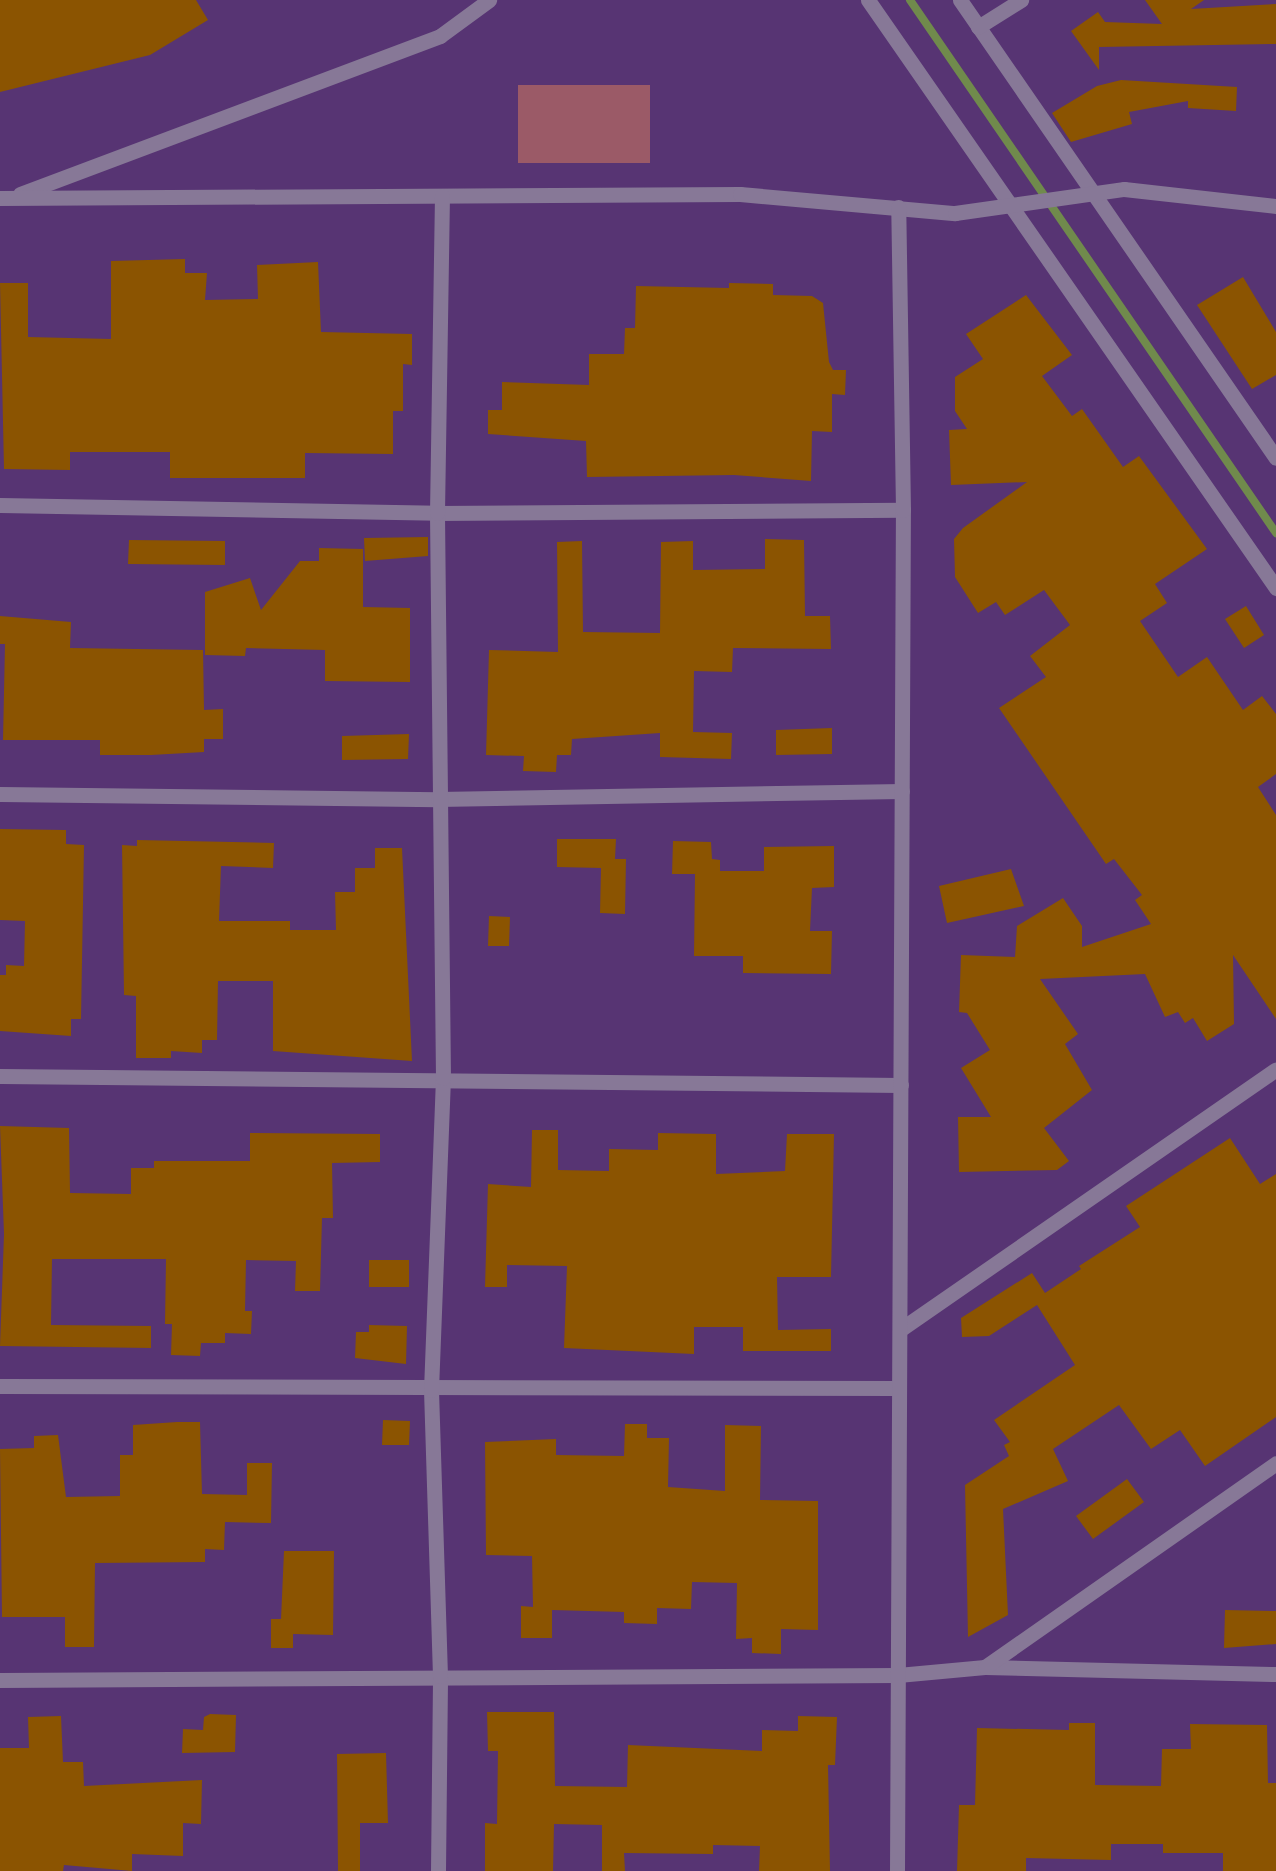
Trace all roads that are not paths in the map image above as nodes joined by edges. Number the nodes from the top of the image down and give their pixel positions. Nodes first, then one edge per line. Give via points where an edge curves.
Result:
1 (489, 0) edge
2 (868, 0) edge
3 (960, 0) edge
4 (1021, 0) edge
5 (978, 27) junction
6 (1093, 191) junction
7 (442, 196) junction
8 (5, 198) edge
9 (1276, 206) edge
10 (898, 207) junction
11 (1011, 208) junction
12 (1276, 458) edge
13 (0, 505) edge
14 (903, 510) junction
15 (437, 513) junction
16 (1276, 588) edge
17 (902, 791) junction
18 (0, 794) edge
19 (438, 799) junction
20 (1276, 1069) edge
21 (0, 1076) edge
22 (443, 1078) junction
23 (900, 1085) junction
24 (901, 1329) junction
25 (0, 1386) edge
26 (899, 1388) junction
27 (431, 1390) junction
28 (1276, 1463) edge
29 (985, 1667) junction
30 (1276, 1674) edge
31 (898, 1675) junction
32 (440, 1676) junction
33 (0, 1680) edge
34 (438, 1871) edge
35 (897, 1871) edge

1 - 8 street via 440,36
2 - 11 street
3 - 5 street
4 - 5 street
5 - 6 street
6 - 9 street
6 - 11 street
6 - 12 street
7 - 8 street
7 - 10 street via 782,195
7 - 15 street
10 - 11 street via 955,213
10 - 14 street
11 - 16 street
13 - 15 street
14 - 15 street
14 - 17 street
15 - 19 street
17 - 19 street
17 - 23 street
18 - 19 street
19 - 22 street
20 - 24 street
21 - 22 street
22 - 23 street
22 - 27 street
23 - 24 street
24 - 26 street
25 - 27 street
26 - 27 street
26 - 31 street
27 - 32 street
28 - 29 street
29 - 30 street
29 - 31 street
31 - 32 street
31 - 35 street
32 - 33 street
32 - 34 street

